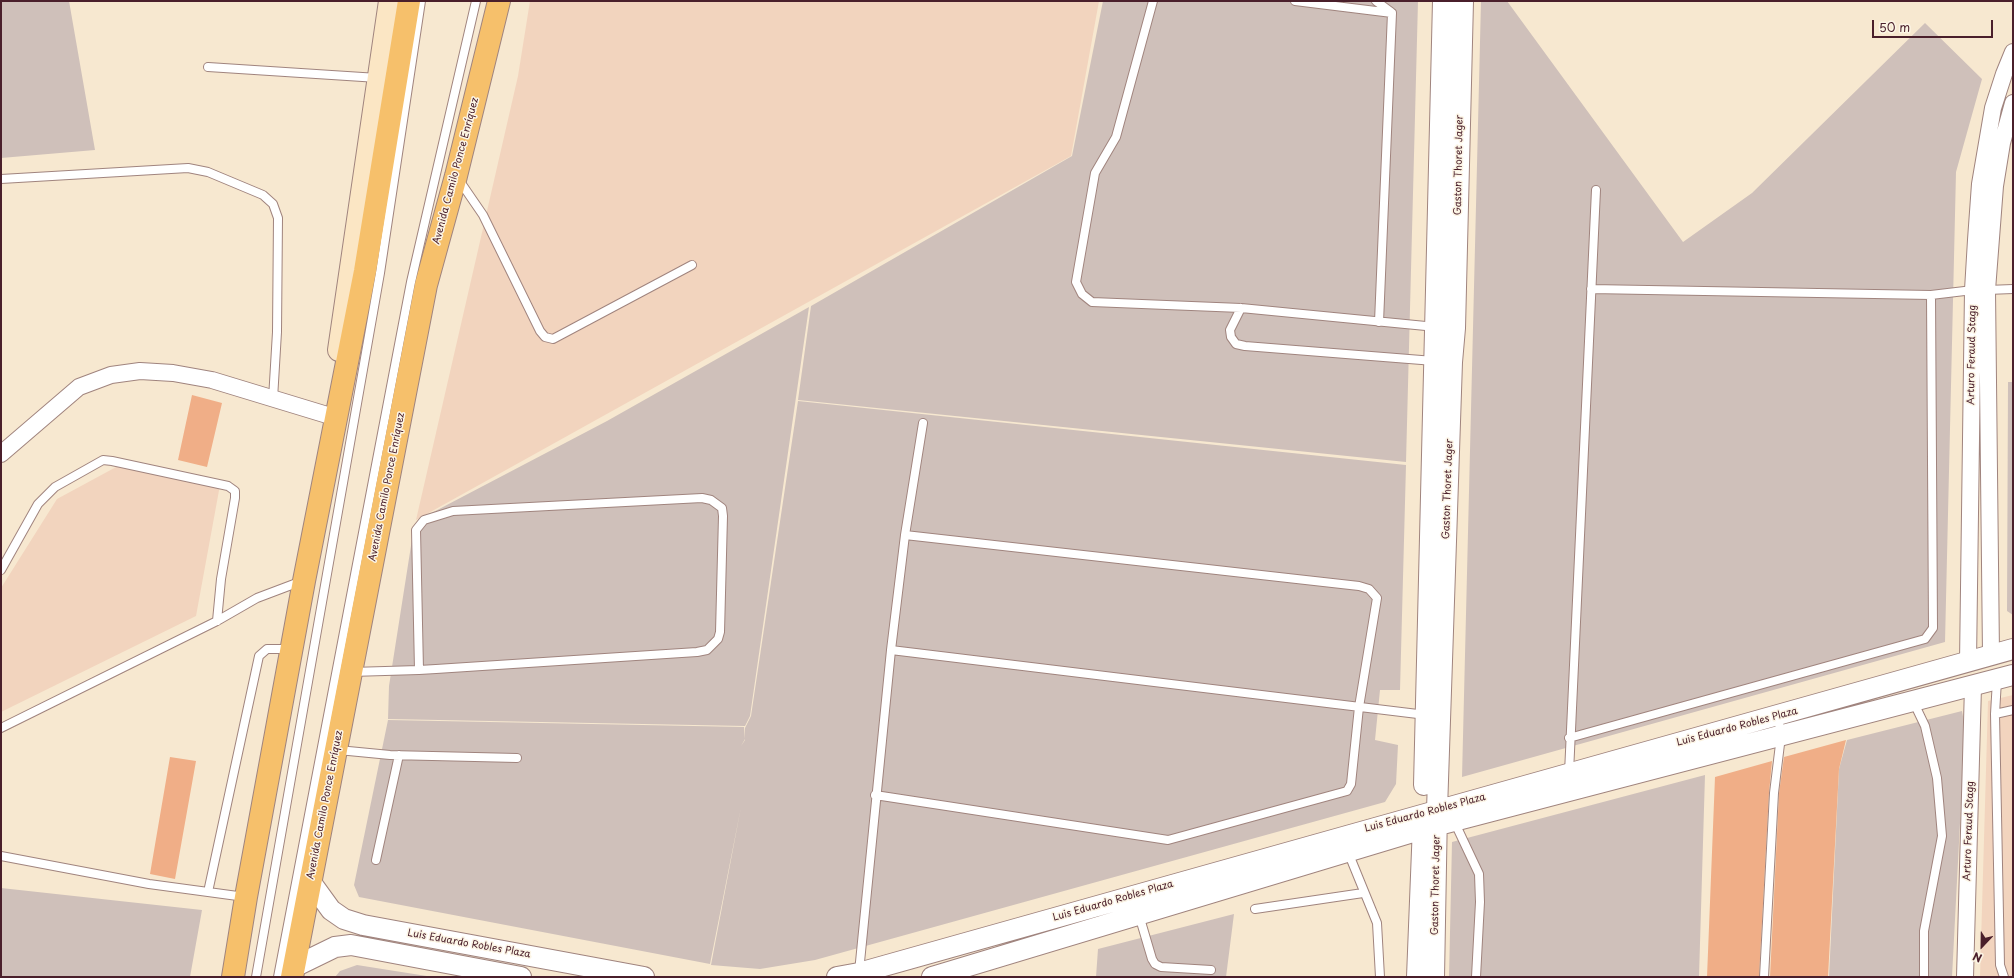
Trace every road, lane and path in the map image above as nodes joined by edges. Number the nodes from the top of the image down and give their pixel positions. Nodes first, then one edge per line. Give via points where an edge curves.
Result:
1 (390, 1) edge
2 (409, 1) edge
3 (421, 1) edge
4 (476, 1) edge
5 (499, 1) edge
6 (1153, 1) edge
7 (1295, 1) edge
8 (1376, 1) edge
9 (1443, 1) edge
10 (1463, 1) edge
11 (1392, 13) junction
12 (2013, 52) edge
13 (208, 67) dead end
14 (379, 78) junction
15 (2013, 103) edge
16 (456, 176) junction
17 (1, 179) edge
18 (1596, 190) dead end
19 (692, 265) dead end
20 (1591, 289) junction
21 (2013, 289) edge
22 (1980, 290) junction
23 (1931, 295) junction
24 (1241, 308) junction
25 (1379, 322) junction
26 (1445, 328) junction
27 (1443, 361) junction
28 (273, 399) junction
29 (336, 418) junction
30 (922, 423) dead end
31 (1, 454) edge
32 (905, 535) junction
33 (1, 570) edge
34 (304, 581) junction
35 (217, 621) junction
36 (292, 649) junction
37 (2013, 649) edge
38 (891, 650) junction
39 (1991, 656) junction
40 (1968, 662) junction
41 (419, 670) junction
42 (350, 672) junction
43 (2005, 677) edge
44 (1973, 686) junction
45 (1913, 701) junction
46 (1359, 707) junction
47 (2013, 710) edge
48 (1995, 714) junction
49 (1426, 715) junction
50 (1778, 716) junction
51 (1, 728) edge
52 (1781, 736) junction
53 (1569, 738) junction
54 (335, 750) junction
55 (399, 755) junction
56 (517, 758) dead end
57 (1568, 773) junction
58 (875, 795) junction
59 (1435, 820) junction
60 (1348, 852) junction
61 (1, 856) edge
62 (376, 860) dead end
63 (310, 881) junction
64 (208, 892) junction
65 (1363, 893) junction
66 (246, 897) junction
67 (1255, 909) dead end
68 (1139, 915) junction
69 (1210, 970) dead end
70 (859, 972) junction
71 (288, 974) edge
72 (233, 977) edge
73 (256, 977) edge
74 (521, 977) edge
75 (644, 977) edge
76 (837, 977) edge
77 (932, 977) edge
78 (1380, 977) edge
79 (1417, 977) edge
80 (1434, 977) edge
81 (1476, 977) edge
82 (1764, 977) edge
83 (1924, 977) edge
84 (1965, 977) edge
85 (2004, 977) edge

1 - 14 main road
2 - 29 main road via 365,271
3 - 73 lane via 380,273
4 - 71 lane, Avenida Camilo Ponce Enríquez via 411,282
5 - 16 main road, Avenida Camilo Ponce Enríquez
6 - 24 lane via 1116,137 1095,173 1076,282 1082,294 1092,302
7 - 11 lane
8 - 11 lane
9 - 26 street, Gaston Thoret Jager
10 - 26 street, Gaston Thoret Jager
11 - 25 lane
12 - 22 street, Arturo Feraud Stagg via 1993,108 1980,184
13 - 14 lane
14 - 29 main road via 333,390
15 - 22 street, Arturo Feraud Stagg via 2002,143
16 - 19 lane via 483,215 540,331 545,336 553,339
16 - 42 main road, Avenida Camilo Ponce Enríquez via 426,285
17 - 28 lane via 188,168 208,172 263,195 273,204 278,218 277,332
18 - 20 lane
20 - 23 lane
20 - 53 lane
21 - 22 lane
22 - 23 lane
22 - 39 street, Arturo Feraud Stagg
22 - 40 street, Arturo Feraud Stagg
23 - 53 lane via 1931,634 1925,639
24 - 25 lane
24 - 27 lane via 1230,330 1236,344
25 - 26 lane
26 - 27 street, Gaston Thoret Jager
27 - 49 street, Gaston Thoret Jager
27 - 59 street, Gaston Thoret Jager
28 - 29 street
28 - 31 street via 212,380 173,373 140,371 111,375 79,387
29 - 34 main road
30 - 32 lane
32 - 38 lane
32 - 46 lane via 1369,589 1377,598
33 - 35 lane via 38,504 55,486 103,460 228,486 235,491 235,498 221,578
34 - 35 lane via 257,598
34 - 36 main road
35 - 51 lane
36 - 64 lane via 267,649 259,656
36 - 66 main road
37 - 39 street, Luis Eduardo Robles Plaza
38 - 46 lane
38 - 58 lane
39 - 40 street, Luis Eduardo Robles Plaza
40 - 50 street, Luis Eduardo Robles Plaza
41 - 41 lane via 706,650 718,639 720,632 722,508 712,500 702,498 453,511 424,520 416,530
41 - 42 lane
42 - 54 main road, Avenida Camilo Ponce Enríquez
43 - 44 street, Luis Eduardo Robles Plaza
43 - 48 lane
44 - 45 street, Luis Eduardo Robles Plaza
44 - 84 street, Arturo Feraud Stagg
45 - 52 street, Luis Eduardo Robles Plaza
45 - 83 lane via 1925,726 1937,778 1942,836 1924,931
46 - 49 lane
46 - 58 lane via 1351,784 1347,791 1168,840
47 - 48 lane
48 - 85 lane via 2000,965
49 - 59 street, Gaston Thoret Jager
50 - 52 lane
50 - 57 street, Luis Eduardo Robles Plaza
52 - 59 street, Luis Eduardo Robles Plaza
52 - 82 lane via 1774,794
53 - 57 lane
54 - 55 lane
54 - 63 main road, Avenida Camilo Ponce Enríquez
55 - 56 lane
55 - 62 lane
57 - 59 street, Luis Eduardo Robles Plaza
58 - 70 lane
59 - 60 street, Luis Eduardo Robles Plaza
59 - 70 street, Luis Eduardo Robles Plaza
59 - 79 street, Gaston Thoret Jager
59 - 80 street, Gaston Thoret Jager
59 - 81 lane via 1479,874
60 - 65 lane
60 - 68 street, Luis Eduardo Robles Plaza
61 - 64 lane via 149,884
63 - 71 main road, Avenida Camilo Ponce Enríquez
63 - 75 street, Luis Eduardo Robles Plaza via 331,910 344,919 363,925
64 - 66 lane
65 - 67 lane
65 - 78 lane via 1377,923
66 - 72 main road
68 - 69 lane via 1155,964 1161,967
68 - 77 street, Luis Eduardo Robles Plaza
70 - 76 street, Luis Eduardo Robles Plaza
71 - 74 street via 335,947 351,945

